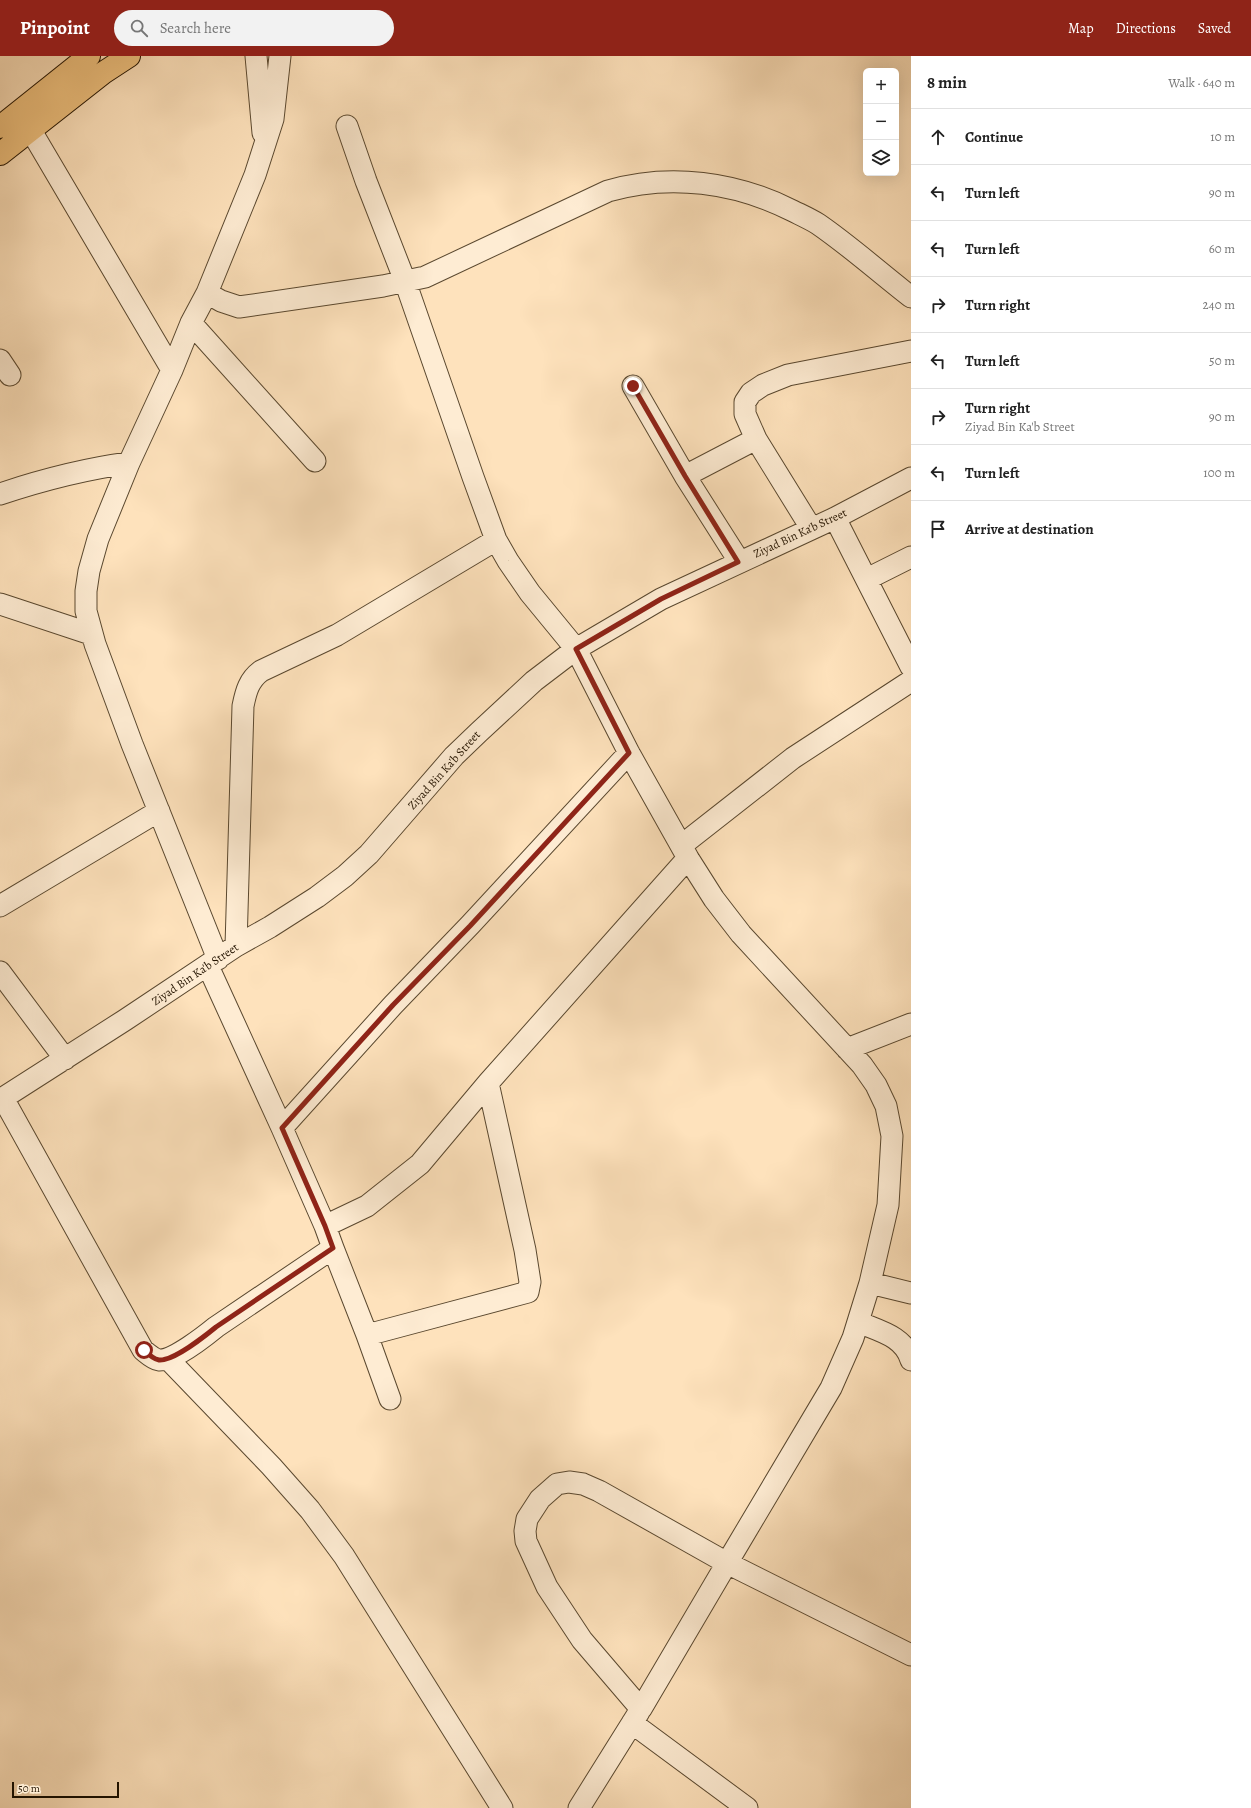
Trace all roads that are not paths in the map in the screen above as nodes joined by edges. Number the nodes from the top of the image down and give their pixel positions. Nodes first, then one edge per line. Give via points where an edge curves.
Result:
1 (89, 56) edge
2 (129, 56) edge
3 (256, 56) edge
4 (280, 56) edge
5 (347, 126) dead end
6 (0, 127) edge
7 (30, 129) junction
8 (265, 143) junction
9 (0, 154) edge
10 (406, 281) junction
11 (207, 293) junction
12 (911, 297) edge
13 (191, 324) junction
14 (911, 351) edge
15 (172, 370) junction
16 (633, 386) dead end
17 (756, 439) junction
18 (315, 461) dead end
19 (129, 463) junction
20 (685, 476) junction
21 (911, 478) edge
22 (0, 494) edge
23 (835, 518) junction
24 (811, 528) junction
25 (496, 540) junction
26 (911, 557) edge
27 (738, 562) junction
28 (867, 579) junction
29 (0, 604) edge
30 (91, 634) junction
31 (576, 649) junction
32 (911, 667) edge
33 (911, 681) edge
34 (629, 753) junction
35 (159, 811) junction
36 (685, 852) junction
37 (0, 906) edge
38 (236, 946) junction
39 (213, 962) junction
40 (0, 972) edge
41 (911, 1024) edge
42 (847, 1049) junction
43 (65, 1059) junction
44 (488, 1083) junction
45 (2, 1099) edge
46 (282, 1128) junction
47 (325, 1226) junction
48 (333, 1248) junction
49 (870, 1283) junction
50 (911, 1292) edge
51 (858, 1322) junction
52 (367, 1335) junction
53 (168, 1359) junction
54 (911, 1360) edge
55 (390, 1399) dead end
56 (727, 1563) junction
57 (911, 1655) edge
58 (637, 1716) junction
59 (502, 1808) edge
60 (579, 1808) edge
61 (747, 1808) edge

1 - 6 main road
2 - 7 main road
3 - 8 street
4 - 8 street via 273,120
5 - 10 street
7 - 9 main road
7 - 15 street
8 - 11 street via 255,175
10 - 11 street via 239,307 221,302
10 - 12 street via 425,277 445,268 608,190 653,181 702,182 777,203 817,223
10 - 25 street
11 - 13 street
13 - 15 street
13 - 18 street
14 - 17 street via 804,370 773,379 751,393 745,402 745,414
15 - 19 street
16 - 20 street
17 - 20 street
17 - 24 street
19 - 22 street via 98,467
19 - 30 street via 98,539 89,571 86,611
20 - 27 street
21 - 23 street, Ziyad Bin Ka'b Street
23 - 24 street, Ziyad Bin Ka'b Street
23 - 28 street
24 - 27 street, Ziyad Bin Ka'b Street
25 - 31 street via 530,593
25 - 38 street via 337,635 268,668 254,677 248,686 243,706
26 - 28 street
27 - 31 street, Ziyad Bin Ka'b Street via 661,599
28 - 32 street
29 - 30 street
30 - 35 street
31 - 34 street
31 - 38 street, Ziyad Bin Ka'b Street via 534,681 454,756 369,854 345,876 317,897
33 - 36 street via 793,758
34 - 36 street
34 - 46 street via 470,926 393,1005
35 - 37 street
35 - 39 street
36 - 42 street via 714,899 741,934
36 - 44 street
38 - 39 street, Ziyad Bin Ka'b Street
39 - 43 street, Ziyad Bin Ka'b Street
39 - 46 street
40 - 43 street
41 - 42 street
42 - 49 street via 876,1085 886,1106 892,1136 888,1205
43 - 45 street, Ziyad Bin Ka'b Street
44 - 47 street via 420,1164 367,1206
44 - 52 street via 525,1250 529,1290 525,1294
45 - 53 street via 138,1342 153,1358
46 - 47 street
47 - 48 street
48 - 52 street
48 - 53 street via 206,1336
49 - 50 street
49 - 51 street
51 - 54 street via 897,1338
51 - 56 street via 831,1388
52 - 55 street
53 - 59 street via 271,1466 310,1510 340,1550
56 - 57 street
56 - 58 street
56 - 58 street via 583,1484 557,1484 540,1499 527,1519 526,1541 547,1587
58 - 60 street
58 - 61 street

